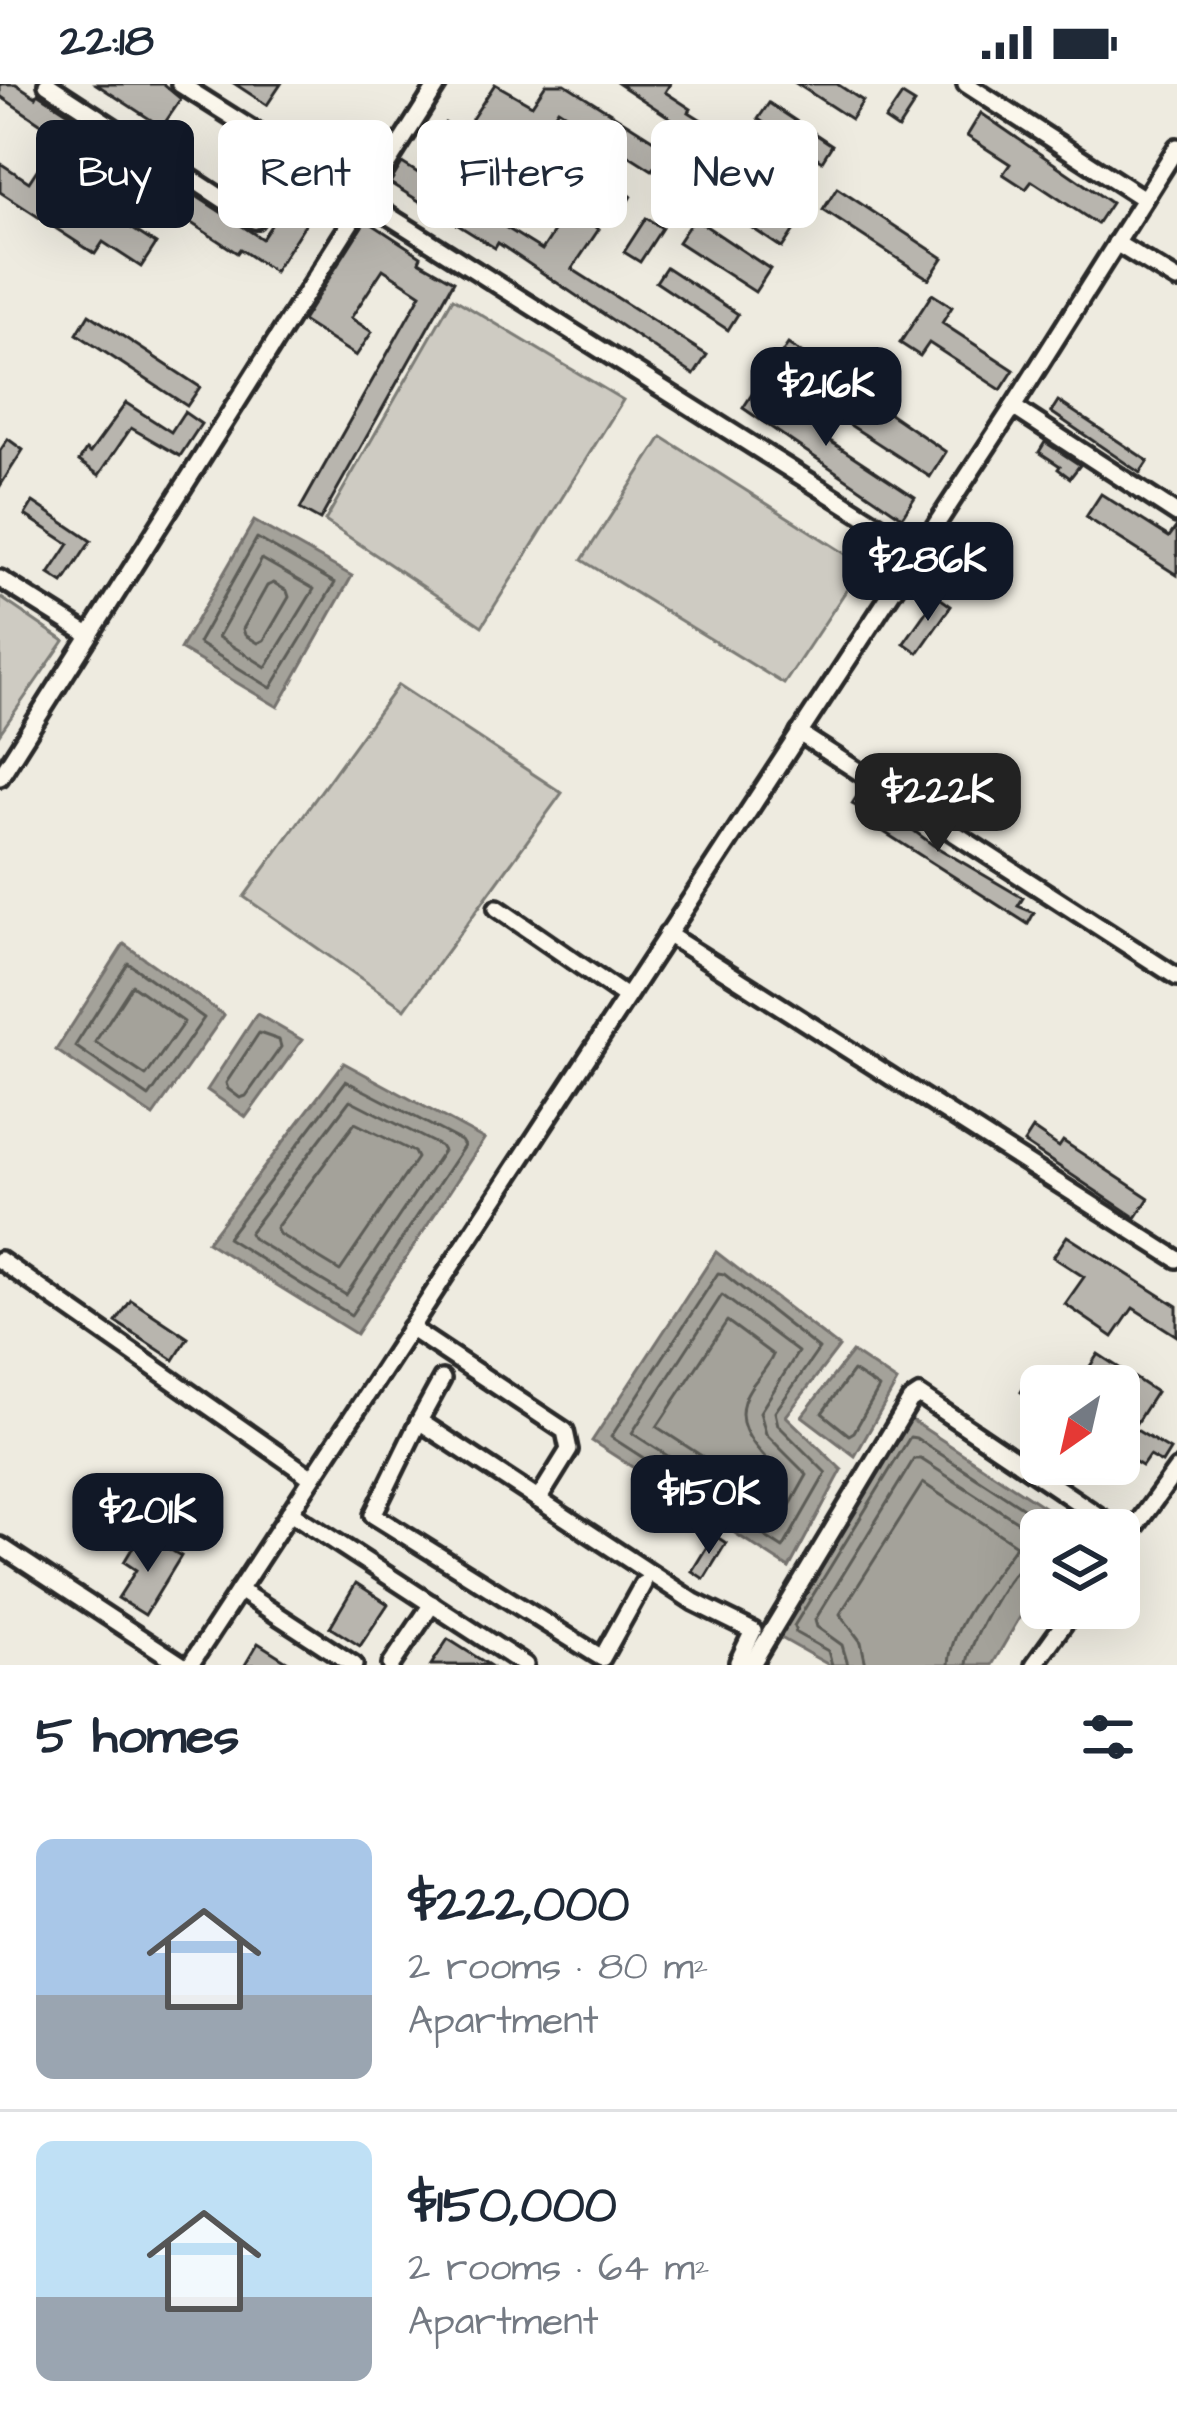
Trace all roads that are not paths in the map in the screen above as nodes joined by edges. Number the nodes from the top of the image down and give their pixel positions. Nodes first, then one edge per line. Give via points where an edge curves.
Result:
1 (47, 84) edge
2 (438, 84) edge
3 (966, 84) edge
4 (192, 87) edge
5 (239, 120) edge
6 (1177, 147) edge
7 (393, 154) edge
8 (218, 196) edge
9 (1144, 199) junction
10 (393, 221) edge
11 (346, 228) edge
12 (1116, 242) junction
13 (1177, 280) edge
14 (1013, 407) junction
15 (1177, 514) edge
16 (918, 550) junction
17 (0, 579) edge
18 (89, 635) junction
19 (799, 733) junction
20 (0, 777) edge
21 (496, 908) dead end
22 (667, 934) junction
23 (1177, 976) edge
24 (626, 997) junction
25 (1177, 1259) edge
26 (0, 1260) edge
27 (410, 1328) junction
28 (442, 1379) dead end
29 (418, 1421) junction
30 (1177, 1469) edge
31 (312, 1478) junction
32 (538, 1500) junction
33 (1078, 1509) edge
34 (290, 1512) junction
35 (1140, 1520) edge
36 (0, 1546) edge
37 (643, 1584) dead end
38 (239, 1590) junction
39 (432, 1604) junction
40 (1061, 1629) edge
41 (744, 1664) edge
42 (186, 1665) edge
43 (354, 1665) edge
44 (391, 1665) edge
45 (525, 1665) edge
46 (1034, 1665) edge

1 - 8 street
2 - 7 street
3 - 9 street
4 - 5 street
6 - 9 street
9 - 12 street
10 - 16 street
11 - 18 street
12 - 13 street
12 - 14 street
14 - 15 street
14 - 16 street
16 - 19 street
17 - 18 street
18 - 20 street
19 - 22 street
19 - 23 street
21 - 24 street
22 - 24 street
22 - 25 street
24 - 27 street
26 - 31 street
27 - 31 street
27 - 32 street via 565,1431 569,1450
28 - 29 street
29 - 32 street
29 - 37 street via 373,1515 602,1658
30 - 35 street
31 - 34 street
32 - 41 street via 753,1631
33 - 41 street via 919,1395
34 - 38 street
34 - 39 street
36 - 42 street
38 - 42 street
38 - 43 street
39 - 44 street
39 - 45 street
40 - 46 street

